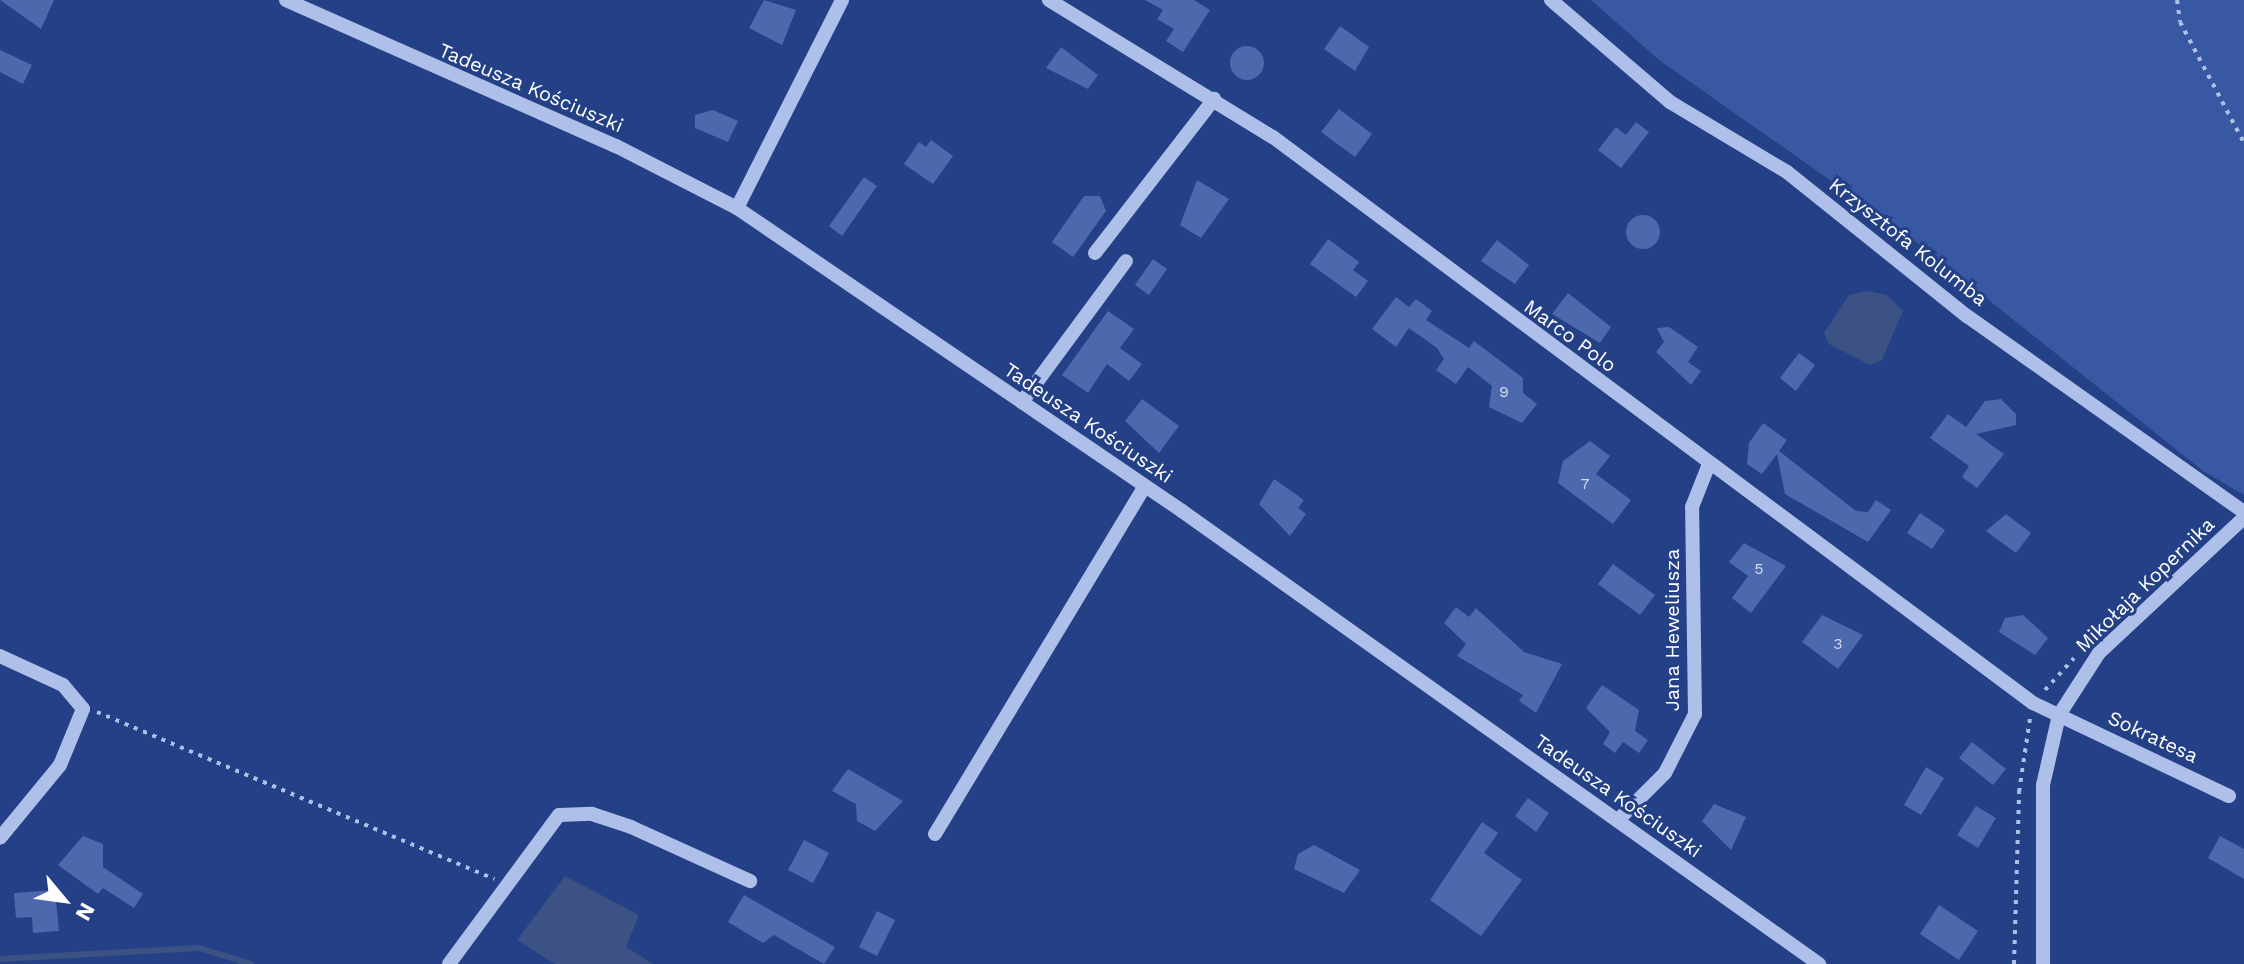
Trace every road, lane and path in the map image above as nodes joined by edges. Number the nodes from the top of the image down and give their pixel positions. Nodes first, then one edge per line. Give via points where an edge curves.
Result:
1 (286, 0) edge
2 (842, 0) edge
3 (1049, 0) edge
4 (1551, 0) edge
5 (2177, 0) edge
6 (1214, 99) junction
7 (2244, 143) edge
8 (737, 208) junction
9 (1095, 253) dead end
10 (1126, 261) dead end
11 (1022, 402) junction
12 (1709, 464) junction
13 (1145, 486) junction
14 (2244, 512) edge
15 (2244, 518) edge
16 (0, 656) edge
17 (83, 709) junction
18 (2059, 715) junction
19 (2229, 796) dead end
20 (1618, 820) junction
21 (935, 834) dead end
22 (0, 838) edge
23 (750, 881) dead end
24 (506, 885) junction
25 (449, 964) edge
26 (1819, 964) edge
27 (2043, 964) edge

1 - 8 street, Tadeusza Kościuszki via 616,146
2 - 8 street
3 - 6 street, Marco Polo
4 - 14 street, Krzysztofa Kolumba via 1670,102 1787,172 1967,316
5 - 7 path via 2180,22
6 - 9 street
6 - 12 street, Marco Polo
8 - 11 street, Tadeusza Kościuszki
10 - 11 street
11 - 13 street, Tadeusza Kościuszki
12 - 18 street, Marco Polo via 2033,703
12 - 20 street, Jana Heweliusza via 1692,507 1695,714 1665,773
13 - 20 street, Tadeusza Kościuszki
13 - 21 street
15 - 18 street, Mikołaja Kopernika via 2099,653
16 - 17 street via 63,685
17 - 22 street via 60,765
17 - 24 path via 121,716
18 - 19 street, Sokratesa
18 - 27 street, Mikołaja Kopernika via 2043,785
20 - 26 street, Tadeusza Kościuszki
23 - 24 street via 592,814 559,815
24 - 25 street

